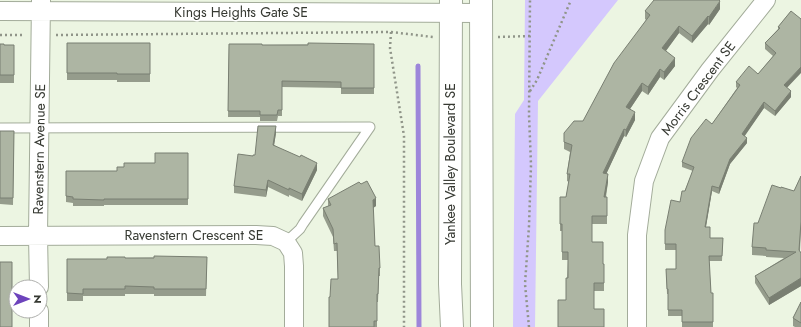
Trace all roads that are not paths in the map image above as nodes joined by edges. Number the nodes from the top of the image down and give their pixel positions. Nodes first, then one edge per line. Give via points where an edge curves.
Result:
1 (766, 0) edge
2 (41, 6) edge
3 (451, 6) edge
4 (481, 6) edge
5 (0, 11) edge
6 (40, 127) junction
7 (0, 128) edge
8 (38, 235) junction
9 (0, 236) edge
10 (286, 242) junction
11 (39, 279) edge
12 (294, 327) edge
13 (452, 327) edge
14 (482, 327) edge
15 (637, 327) edge

1 - 15 street, Morris Crescent SE via 660,138 644,181 637,235
2 - 3 street, Kings Heights Gate SE
2 - 5 street, Kings Heights Gate SE
2 - 6 street, Ravenstern Avenue SE
3 - 4 street, Kings Heights Gate SE
3 - 13 street, Yankee Valley Boulevard SE
4 - 14 street
6 - 7 lane
6 - 8 street, Ravenstern Avenue SE
6 - 10 lane via 370,127 300,229
8 - 9 street, Ravenstern Crescent SE
8 - 10 street, Ravenstern Crescent SE via 256,235 273,236
8 - 11 street, Ravenstern Avenue SE
10 - 12 street via 292,253 294,266

